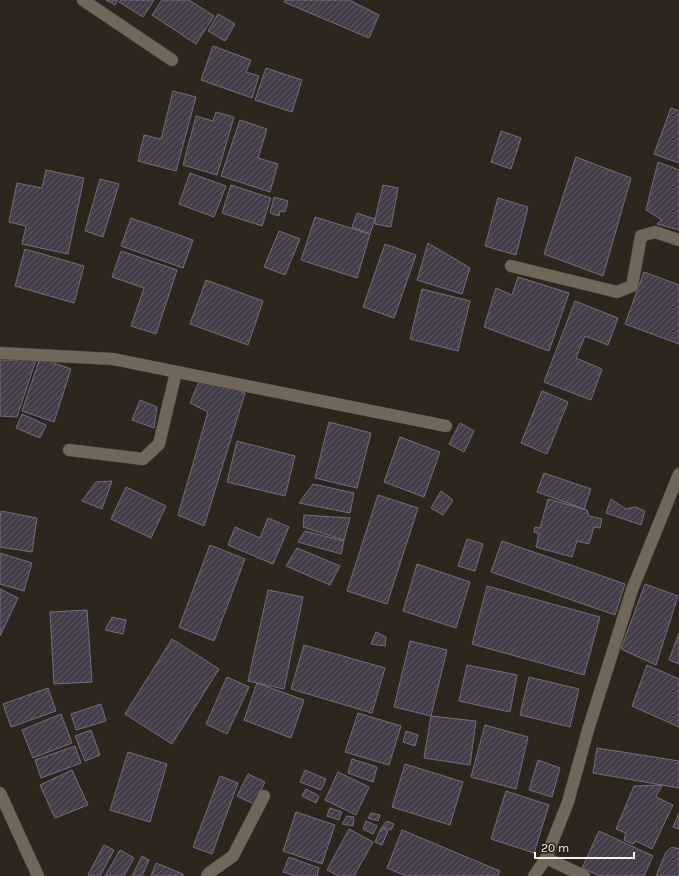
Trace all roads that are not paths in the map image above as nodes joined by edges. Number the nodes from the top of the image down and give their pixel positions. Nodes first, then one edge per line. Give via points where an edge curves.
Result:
1 (83, 0) edge
2 (172, 60) dead end
3 (679, 240) edge
4 (511, 266) dead end
5 (0, 352) edge
6 (176, 372) junction
7 (446, 426) dead end
8 (69, 450) dead end
9 (679, 474) edge
10 (0, 793) edge
11 (264, 796) dead end
12 (546, 858) junction
13 (38, 876) edge
14 (207, 876) edge
15 (534, 876) edge
16 (584, 876) edge

1 - 2 street
3 - 4 street via 655,232 641,236 632,286 617,292
5 - 6 street via 113,359
6 - 7 street
6 - 8 street via 159,444 143,459
9 - 12 street via 632,590 568,802
10 - 13 street
11 - 14 street via 233,856
12 - 15 street
12 - 16 street

